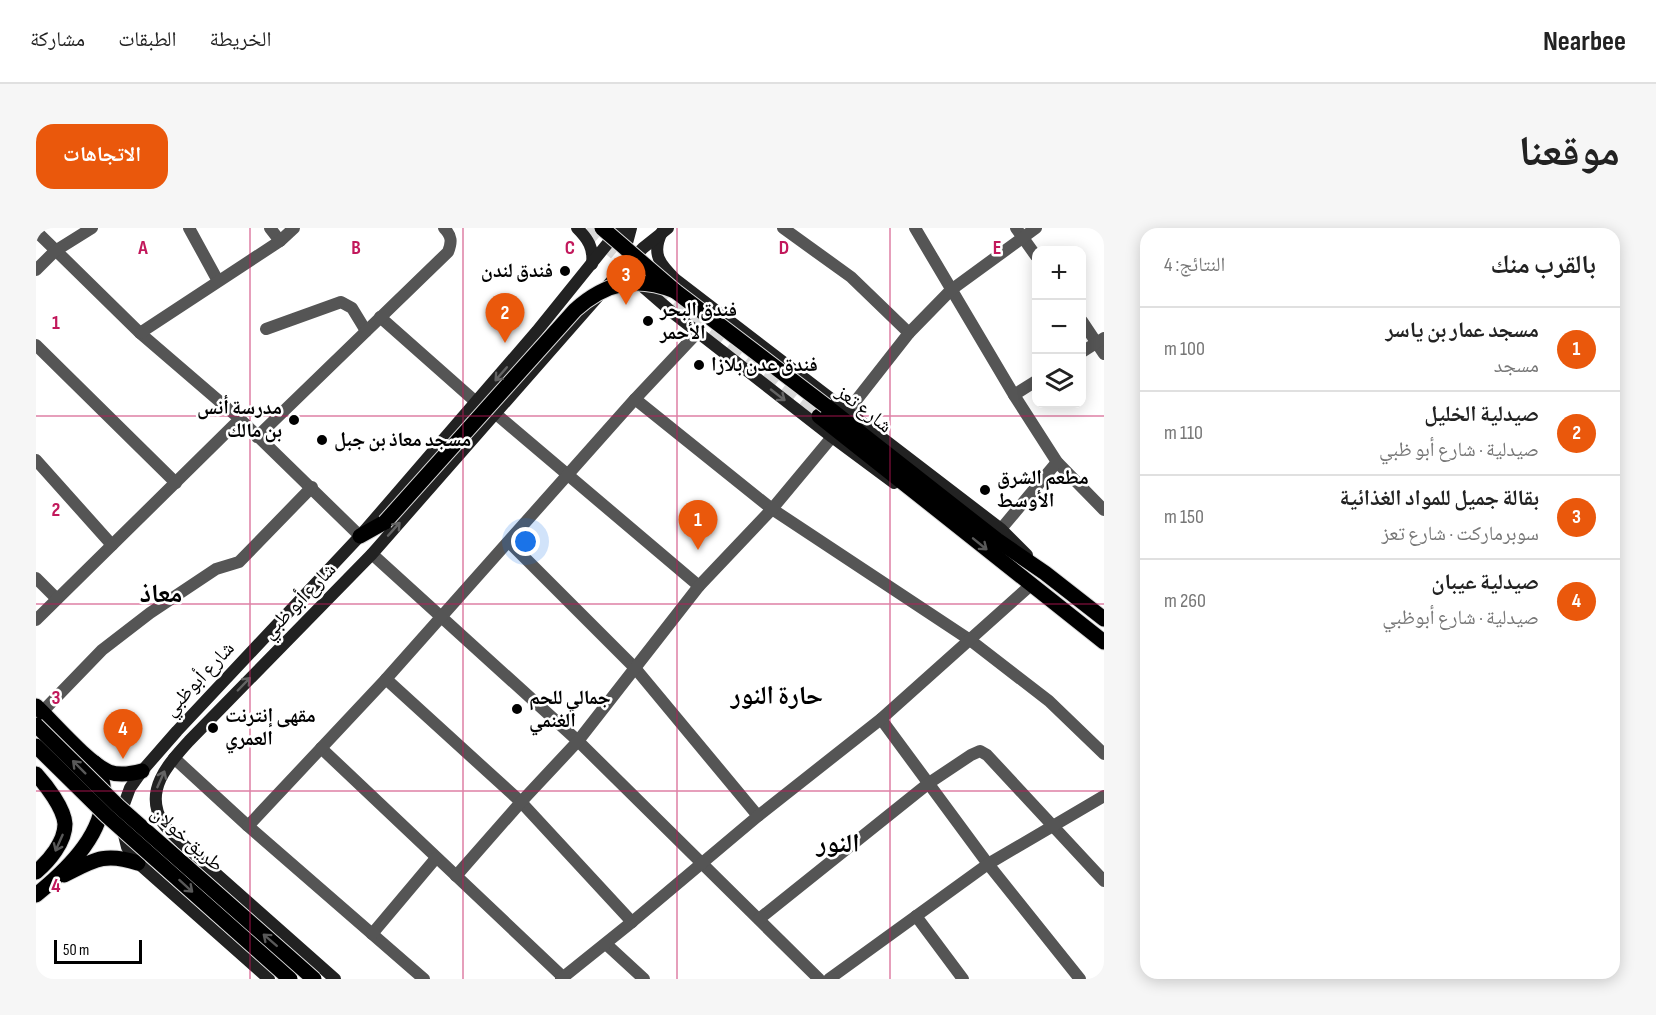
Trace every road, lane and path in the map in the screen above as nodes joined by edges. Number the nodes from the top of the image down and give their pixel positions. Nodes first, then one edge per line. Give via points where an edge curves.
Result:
1 (92, 228) edge
2 (189, 228) edge
3 (270, 228) edge
4 (294, 228) edge
5 (444, 228) edge
6 (577, 228) edge
7 (631, 228) edge
8 (783, 228) edge
9 (915, 228) edge
10 (1036, 228) edge
11 (614, 229) edge
12 (665, 230) edge
13 (36, 231) edge
14 (1020, 233) edge
15 (280, 241) junction
16 (1032, 250) edge
17 (55, 251) junction
18 (592, 264) junction
19 (628, 264) junction
20 (36, 270) edge
21 (616, 276) junction
22 (218, 281) junction
23 (951, 290) junction
24 (683, 292) junction
25 (650, 293) junction
26 (597, 299) junction
27 (673, 313) junction
28 (380, 317) junction
29 (1086, 325) edge
30 (266, 329) dead end
31 (366, 331) junction
32 (537, 331) junction
33 (698, 332) junction
34 (140, 333) junction
35 (909, 333) junction
36 (1100, 340) edge
37 (36, 345) edge
38 (556, 345) junction
39 (1086, 349) edge
40 (1104, 354) edge
41 (1032, 384) edge
42 (1014, 395) junction
43 (635, 399) junction
44 (476, 402) junction
45 (823, 411) junction
46 (847, 412) junction
47 (496, 414) junction
48 (240, 419) junction
49 (257, 437) junction
50 (832, 437) junction
51 (36, 460) edge
52 (1056, 462) junction
53 (568, 476) junction
54 (176, 483) junction
55 (312, 488) junction
56 (772, 509) junction
57 (1104, 509) edge
58 (948, 518) junction
59 (1001, 529) junction
60 (360, 536) junction
61 (509, 542) junction
62 (112, 545) junction
63 (372, 554) junction
64 (1045, 573) junction
65 (36, 578) edge
66 (1032, 585) junction
67 (699, 586) junction
68 (57, 600) junction
69 (441, 618) junction
70 (36, 620) edge
71 (1104, 620) edge
72 (970, 640) junction
73 (1104, 642) edge
74 (635, 668) junction
75 (386, 680) junction
76 (38, 714) edge
77 (881, 720) junction
78 (61, 730) junction
79 (177, 731) junction
80 (189, 741) junction
81 (578, 741) junction
82 (36, 746) edge
83 (321, 748) junction
84 (1104, 754) edge
85 (36, 756) edge
86 (174, 758) junction
87 (95, 763) junction
88 (142, 771) junction
89 (39, 776) edge
90 (929, 783) junction
91 (1104, 796) edge
92 (521, 802) junction
93 (758, 816) junction
94 (164, 824) joint
95 (1052, 825) junction
96 (248, 826) junction
97 (186, 847) junction
98 (436, 858) junction
99 (138, 863) junction
100 (703, 863) junction
101 (988, 864) junction
102 (39, 870) edge
103 (456, 876) junction
104 (56, 879) junction
105 (155, 879) junction
106 (1104, 881) edge
107 (36, 895) edge
108 (916, 916) junction
109 (759, 919) junction
110 (632, 922) junction
111 (372, 934) junction
112 (606, 944) junction
113 (562, 978) edge
114 (269, 979) edge
115 (290, 979) edge
116 (314, 979) edge
117 (335, 979) edge
118 (424, 979) edge
119 (644, 979) edge
120 (819, 979) edge
121 (829, 979) edge
122 (963, 979) edge
123 (1080, 979) edge

1 - 17 street
2 - 22 street
3 - 15 street
4 - 15 street
5 - 28 street via 452,243 448,252
6 - 18 main road via 589,241
7 - 19 main road
8 - 35 street via 851,277
9 - 23 street
10 - 14 street
11 - 18 main road, شارع أبوظبي
11 - 21 main road via 621,254
11 - 24 main road, شارع تعز, bridge
12 - 19 main road, شارع أبو ظبي
12 - 24 main road via 656,249 659,260
13 - 17 street
14 - 16 street
14 - 23 street
15 - 22 street
17 - 20 street
17 - 34 street
18 - 32 main road, شارع أبوظبي
19 - 21 main road, شارع أبو ظبي
19 - 25 main road
21 - 26 main road, شارع أبو ظبي
22 - 34 street
23 - 35 street
23 - 42 street
24 - 27 main road via 687,290 678,289 671,295
24 - 45 main road, شارع تعز, bridge
24 - 46 main road
24 - 60 main road, bridge via 630,282 599,291 586,300 384,522
25 - 26 main road via 624,289
25 - 27 main road
26 - 38 main road, شارع أبو ظبي
27 - 33 main road
28 - 31 street
28 - 44 street
29 - 36 street
30 - 31 street via 341,302 352,308
31 - 49 street
32 - 38 main road via 548,327 555,330
32 -> 44 main road, شارع أبوظبي
33 - 43 street
33 -> 50 main road
34 - 48 street
35 - 46 street
36 - 39 street
36 - 40 street
37 - 54 street
38 - 47 main road, شارع أبو ظبي
41 - 42 street
42 - 52 street
43 - 53 street
43 - 56 street
44 - 60 main road, شارع أبوظبي
45 - 58 main road, شارع تعز
45 - 64 main road, شارع تعز
46 - 59 main road
47 - 53 street
63 -> 47 main road, شارع أبو ظبي
48 - 49 street
48 - 54 street
49 - 55 street
50 - 56 street
50 - 58 main road
51 - 62 street
52 - 57 street
52 - 59 street
53 - 61 street
53 - 67 street
54 - 62 street
55 - 60 street
55 - 76 street via 240,562 216,569 150,613 102,650
56 - 67 street
56 - 72 street
58 -> 66 main road, شارع تعز
59 - 64 main road
60 - 79 main road, شارع أبوظبي
61 - 69 street
61 - 74 street
62 - 68 street
63 - 69 street
80 -> 63 main road, شارع أبو ظبي
64 - 71 main road, شارع تعز
65 - 68 street
66 - 72 street
66 - 73 main road, شارع تعز
67 - 74 street
68 - 70 street
69 - 75 street
69 - 81 street
72 - 77 street
72 - 84 street via 1048,700
74 - 81 street
74 - 93 street
75 - 83 street
75 - 92 street
76 - 78 main road
116 -> 76 main road, طريق خولان, bridge via 118,806
77 - 90 street
77 - 93 street
78 - 85 main road
78 - 87 main road
79 - 80 main road via 184,742
79 - 88 main road, شارع أبوظبي
80 - 86 main road, شارع أبو ظبي
81 - 92 street
81 - 100 street
82 -> 115 main road, طريق خولان, bridge via 107,816
83 - 96 street
83 - 98 street
94 -> 86 main road, شارع أبو ظبي via 157,808 156,790 162,773
86 - 96 street
87 - 88 main road via 111,773 127,775
87 - 104 main road via 103,783 103,807 81,852
88 - 99 main road, شارع أبوظبي via 123,807 122,827 127,847
89 -> 102 main road via 65,823 54,853
90 - 95 street via 980,751
90 - 101 street
90 - 109 street
91 - 95 street
92 - 103 street
92 - 110 street
93 - 100 street
94 - 97 main road, طريق خولان
95 - 101 street
95 - 106 street
96 - 111 street
97 - 105 main road
97 - 117 main road, طريق خولان
98 - 103 street
98 - 111 street
99 - 104 main road via 108,857
99 - 105 main road
100 - 109 street
100 - 110 street
101 - 108 street
101 - 123 street
103 - 113 street
104 - 107 main road
105 - 114 main road
108 - 121 street
108 - 122 street
109 - 120 street
110 - 112 street
111 - 118 street
112 - 113 street
112 - 119 street

